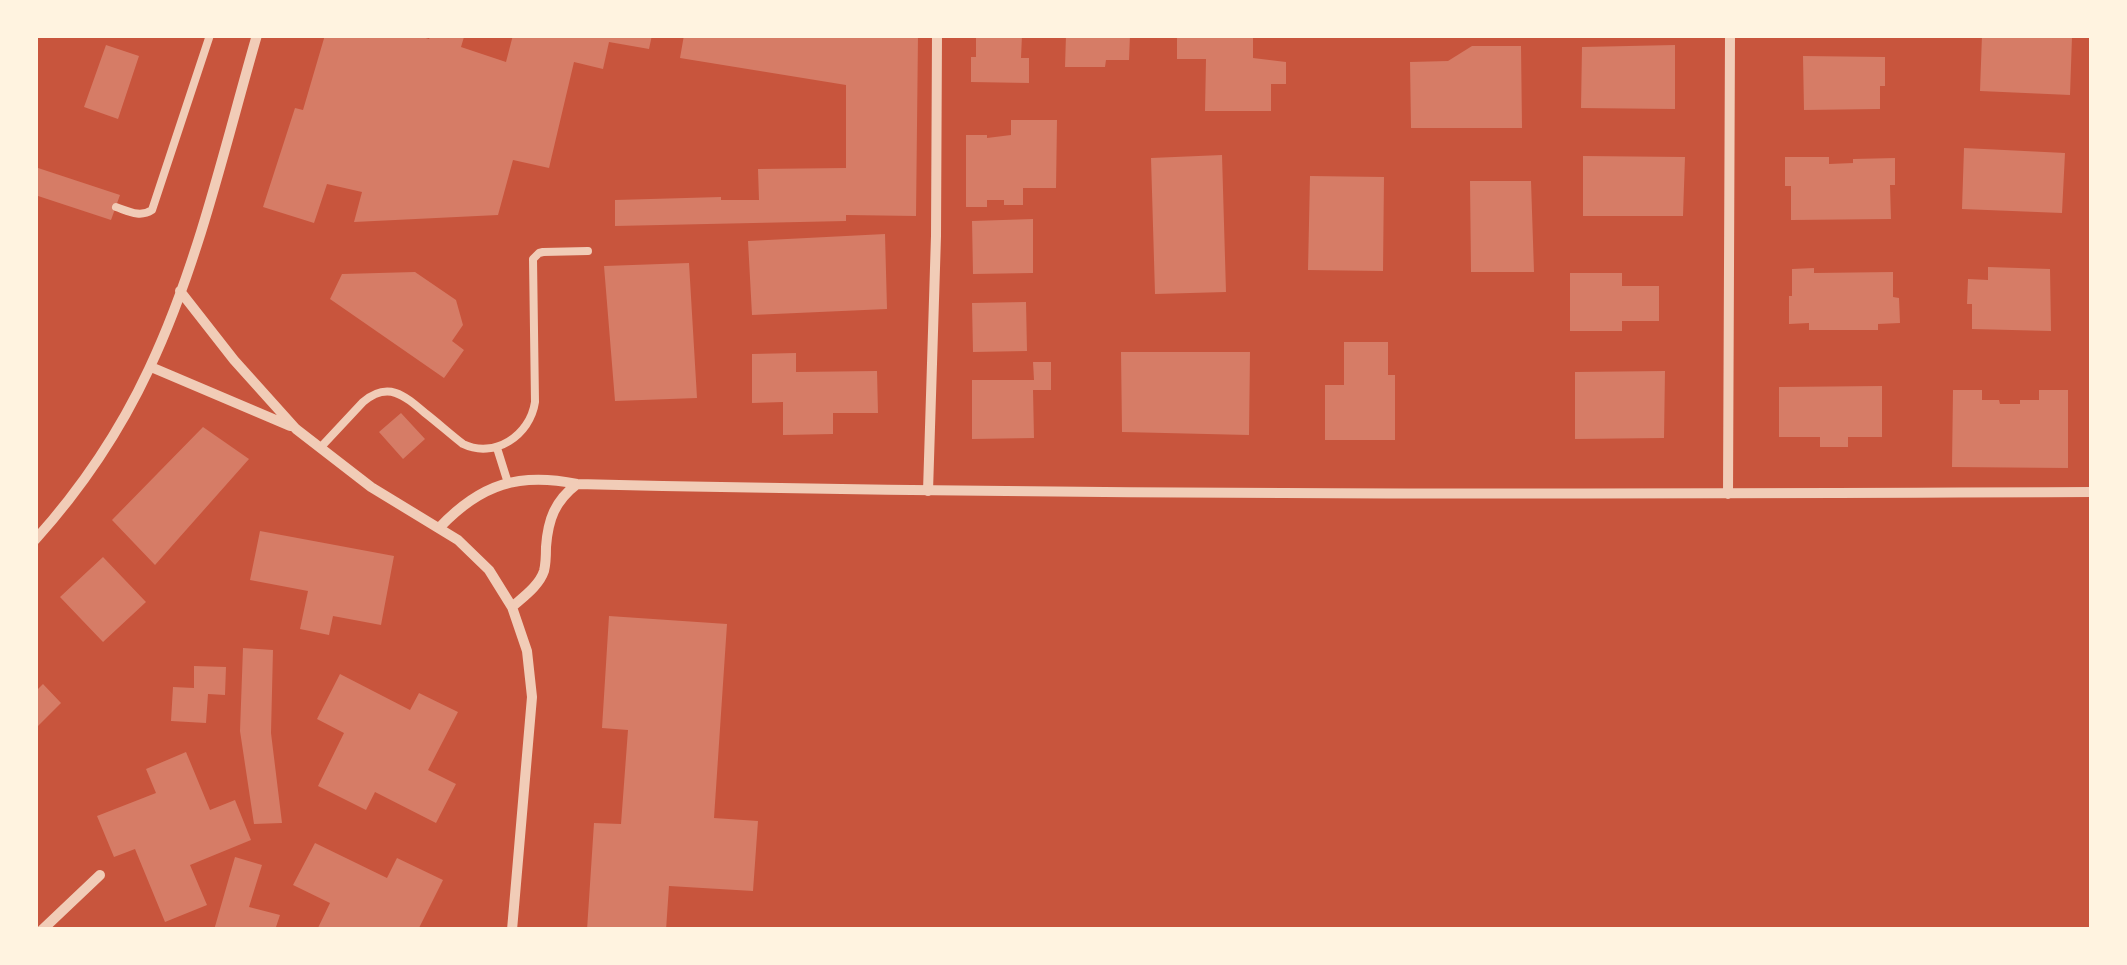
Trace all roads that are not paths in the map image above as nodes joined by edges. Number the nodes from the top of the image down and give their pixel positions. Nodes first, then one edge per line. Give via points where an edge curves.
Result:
1 (210, 35) edge
2 (257, 35) edge
3 (937, 35) edge
4 (1730, 35) edge
5 (116, 207) dead end
6 (588, 250) dead end
7 (180, 291) junction
8 (150, 367) junction
9 (296, 429) junction
10 (320, 448) junction
11 (497, 448) junction
12 (508, 483) junction
13 (577, 484) junction
14 (928, 491) junction
15 (2092, 492) edge
16 (1728, 494) junction
17 (440, 527) junction
18 (35, 540) edge
19 (512, 607) junction
20 (100, 875) dead end
21 (42, 930) edge
22 (512, 930) edge

1 - 5 lane via 154,204 136,214
2 - 7 street
3 - 14 street
4 - 16 street
6 - 11 lane via 539,252 533,258 534,412 523,430
7 - 8 street
7 - 9 street
8 - 9 street
8 - 18 street via 107,446
9 - 10 street
10 - 11 lane via 362,402 387,391 404,396 463,444
10 - 17 street
11 - 12 lane
12 - 13 street via 549,478
12 - 17 street via 471,500
13 - 14 street
13 - 19 street via 553,511 544,572
14 - 16 street
15 - 16 street
17 - 19 street via 489,570
19 - 22 street via 527,651 532,697
20 - 21 street

